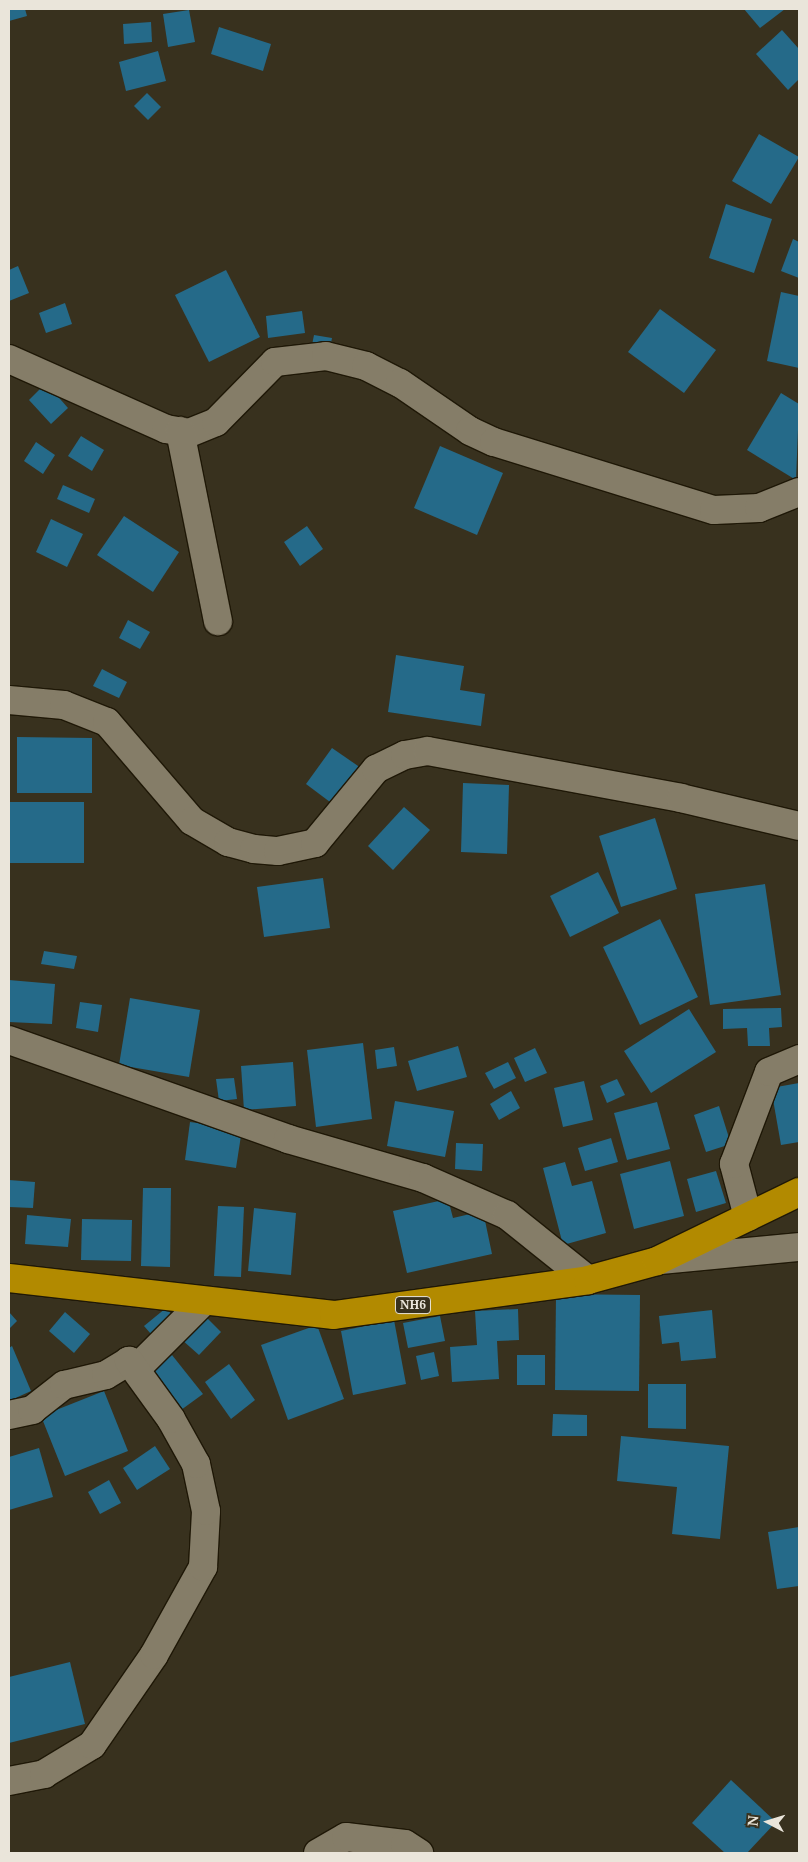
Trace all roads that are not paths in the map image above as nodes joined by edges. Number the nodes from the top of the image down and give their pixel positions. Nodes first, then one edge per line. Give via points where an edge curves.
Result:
1 (9, 360) edge
2 (180, 431) junction
3 (799, 492) edge
4 (218, 621) dead end
5 (9, 700) edge
6 (799, 826) edge
7 (9, 1040) edge
8 (799, 1059) edge
9 (799, 1192) edge
10 (748, 1217) junction
11 (799, 1247) edge
12 (657, 1260) junction
13 (9, 1278) edge
14 (588, 1280) junction
15 (203, 1302) junction
16 (129, 1361) junction
17 (9, 1415) edge
18 (9, 1781) edge
19 (318, 1853) edge
20 (419, 1853) edge

1 - 2 street via 166,430
2 - 3 street via 216,422 275,362 326,356 366,366 400,382 494,442 714,510 759,508
2 - 4 street
5 - 6 street via 64,705 107,722 192,821 228,842 254,848 278,851 316,843 376,769 405,755 428,751 681,798
7 - 14 street via 288,1139 423,1178 507,1215
8 - 10 street via 769,1072 734,1164
9 - 10 highway, NH6
10 - 12 highway, NH6
11 - 12 street
12 - 14 highway, NH6
13 - 15 highway, NH6
14 - 15 highway, NH6 via 334,1315
15 - 16 street via 140,1365
16 - 17 street via 106,1375 64,1385 32,1410
16 - 18 street via 171,1419 196,1464 206,1511 203,1568 154,1655 92,1745 44,1774
19 - 20 street via 346,1837 406,1844

